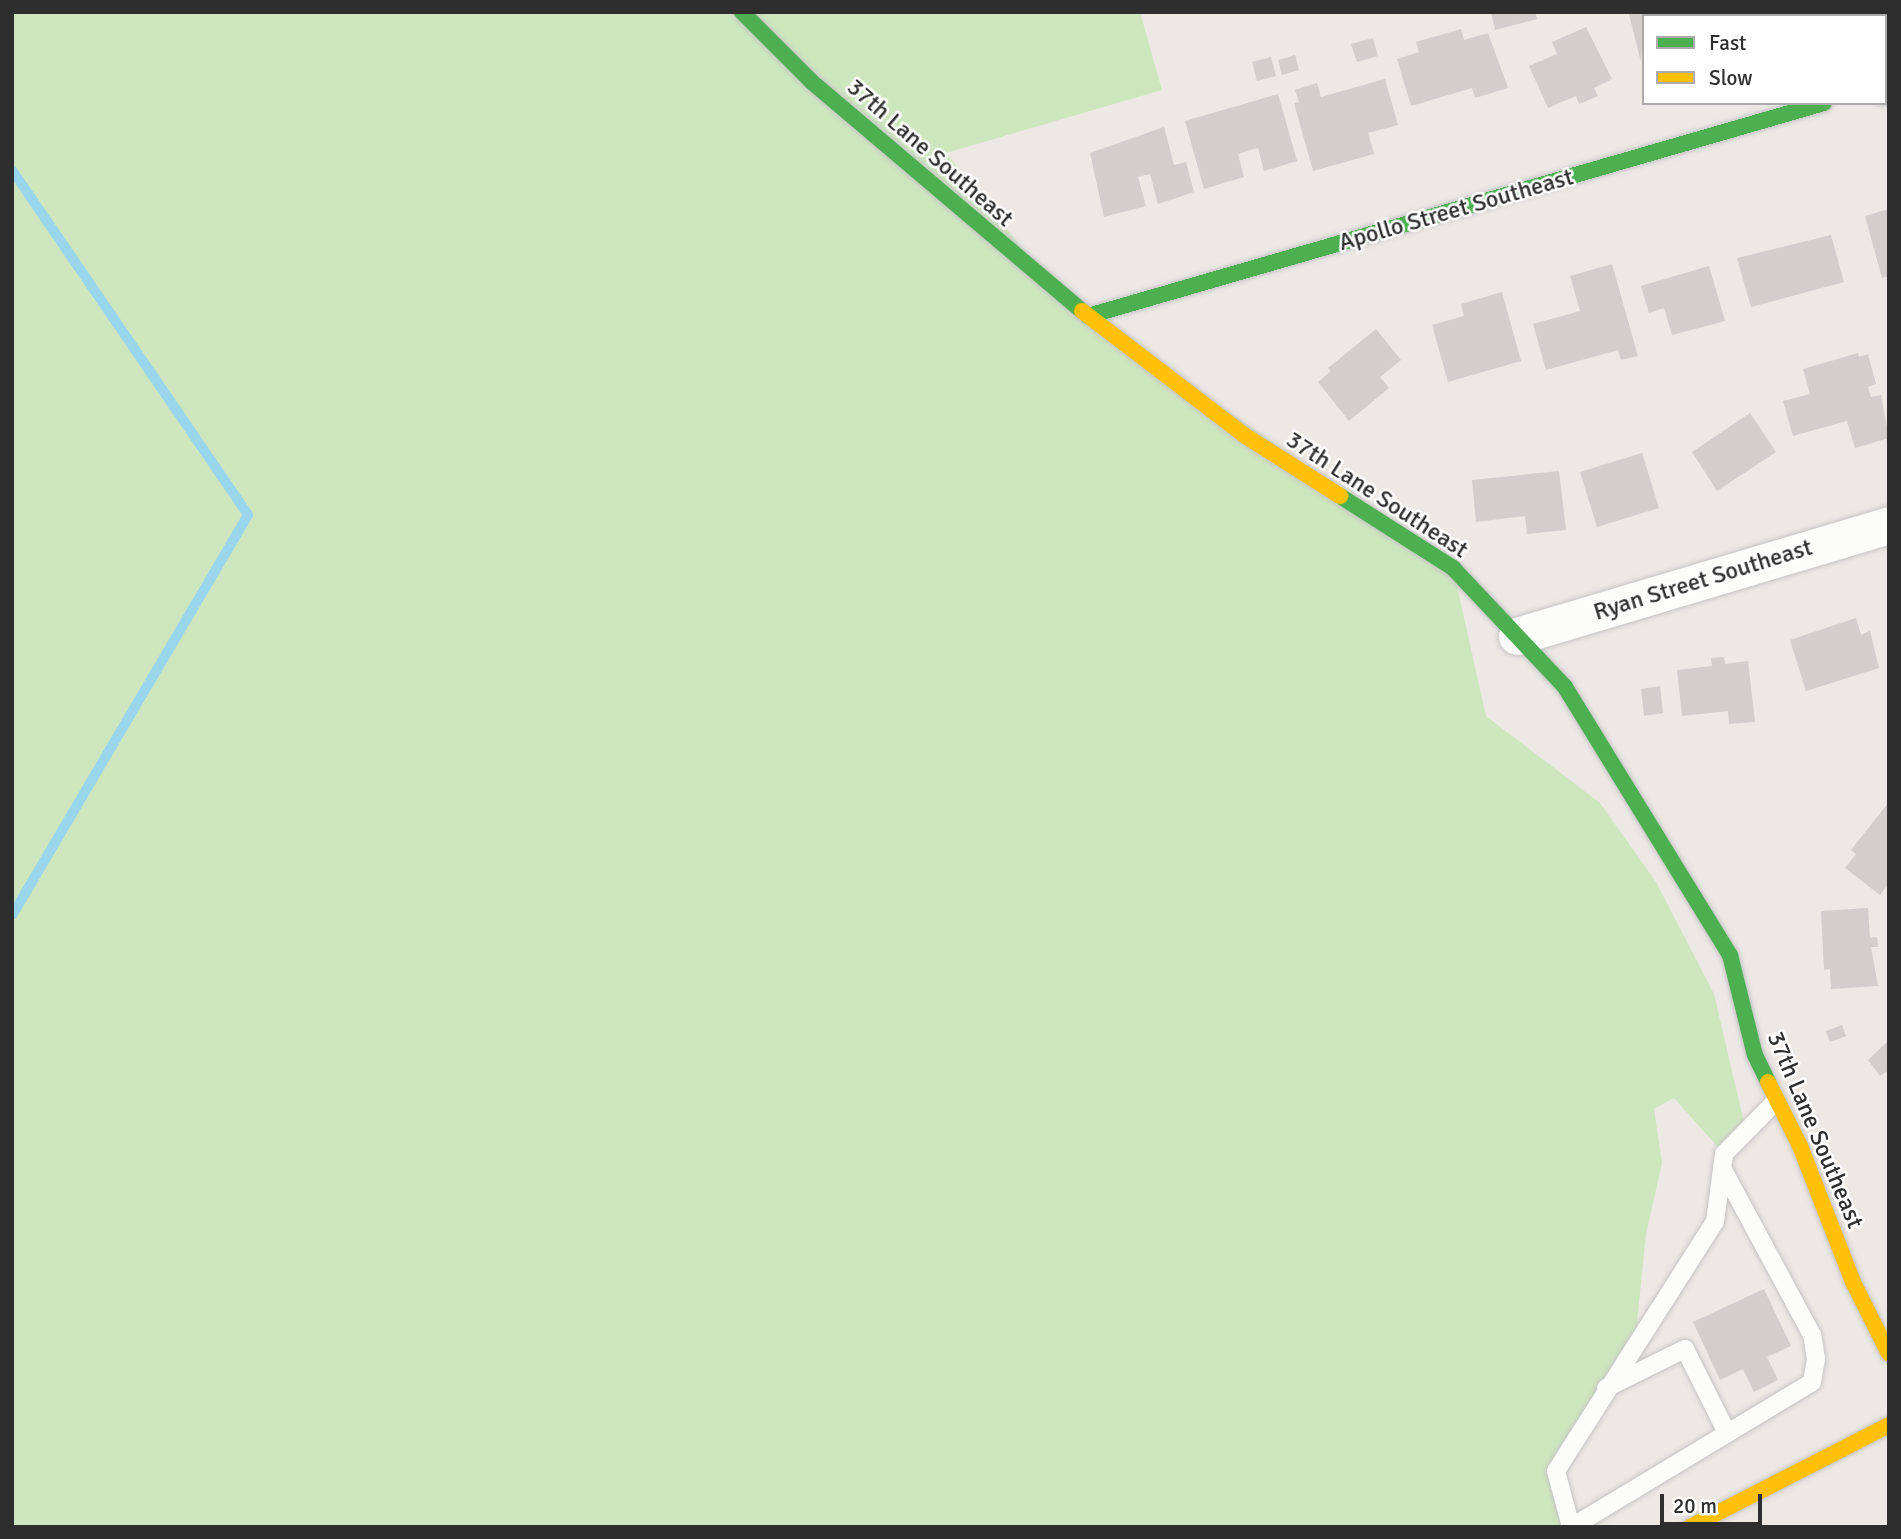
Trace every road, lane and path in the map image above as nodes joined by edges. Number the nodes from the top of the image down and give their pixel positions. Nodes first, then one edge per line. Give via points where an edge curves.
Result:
1 (741, 12) edge
2 (1817, 105) edge
3 (1088, 316) junction
4 (1889, 525) edge
5 (1517, 636) junction
6 (1775, 1102) junction
7 (1722, 1168) junction
8 (1889, 1354) edge
9 (1605, 1389) junction
10 (1889, 1425) edge
11 (1727, 1433) junction
12 (1572, 1527) edge
13 (1690, 1527) edge

1 - 3 street, 37th Lane Southeast via 822,91
2 - 3 street, Apollo Street Southeast
3 - 5 street, 37th Lane Southeast via 1244,435 1453,568
4 - 5 street, Ryan Street Southeast
5 - 6 street, 37th Lane Southeast via 1565,687 1730,955 1755,1055
6 - 7 lane via 1724,1154
6 - 8 street, 37th Lane Southeast via 1800,1146 1853,1282
7 - 9 lane via 1715,1221
7 - 11 lane via 1812,1335 1816,1359 1812,1382
9 - 11 lane via 1685,1349
9 - 12 lane via 1556,1471
10 - 13 street
11 - 12 lane

